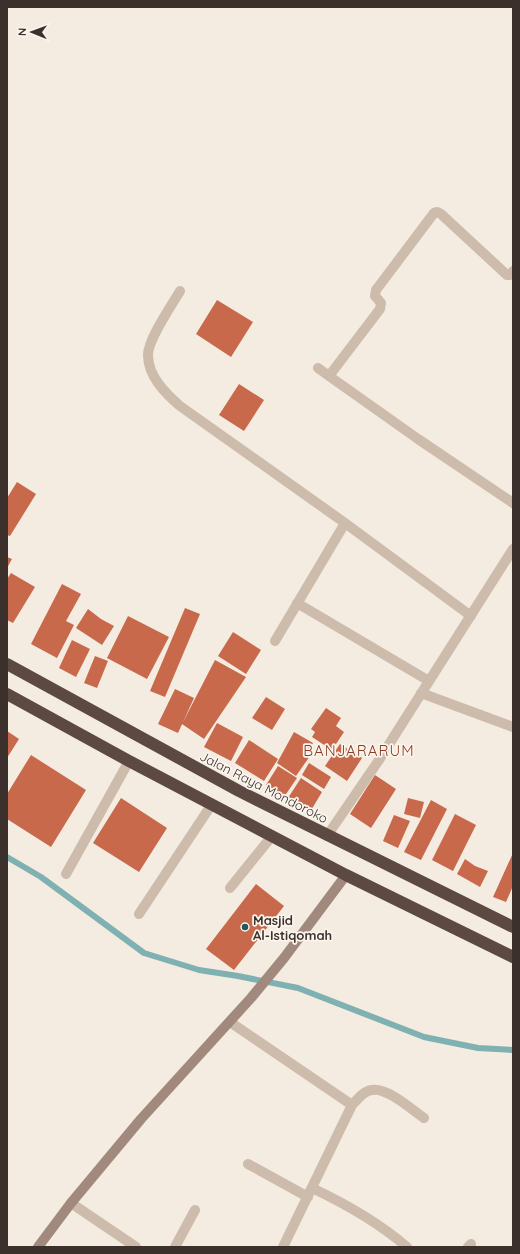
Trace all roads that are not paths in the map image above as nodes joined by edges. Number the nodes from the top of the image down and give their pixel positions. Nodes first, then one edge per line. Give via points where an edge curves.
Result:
1 (513, 271) edge
2 (180, 291) dead end
3 (318, 368) dead end
4 (329, 376) junction
5 (513, 503) edge
6 (345, 523) junction
7 (513, 548) edge
8 (297, 602) junction
9 (471, 616) junction
10 (275, 641) dead end
11 (7, 664) edge
12 (429, 681) junction
13 (422, 693) junction
14 (7, 694) edge
15 (513, 727) edge
16 (129, 761) junction
17 (212, 804) junction
18 (272, 836) junction
19 (327, 836) junction
20 (66, 874) dead end
21 (346, 875) junction
22 (230, 888) dead end
23 (139, 914) dead end
24 (513, 927) edge
25 (513, 957) edge
26 (230, 1022) junction
27 (352, 1105) junction
28 (424, 1118) dead end
29 (248, 1164) dead end
30 (310, 1192) junction
31 (71, 1203) junction
32 (195, 1210) dead end
33 (38, 1247) edge
34 (136, 1247) edge
35 (175, 1247) edge
36 (283, 1247) edge
37 (407, 1247) edge

1 - 4 street via 507,275 442,214 434,213 376,290 375,296 381,303 380,309
2 - 6 street via 152,339 148,354 150,369 158,383 180,406
3 - 4 street
4 - 5 street
6 - 8 street
6 - 9 street
7 - 9 street
8 - 10 street
8 - 12 street
9 - 12 street
11 - 19 highway, Jalan Raya Mondoroko via 239,791
12 - 13 street
13 - 15 street
13 - 19 street
14 - 16 highway
16 - 17 highway
16 - 20 street
17 - 18 highway
17 - 23 street
18 - 21 highway
18 - 22 street
19 - 24 highway, Jalan Raya Mondoroko
21 - 25 highway
21 - 26 street via 284,958
26 - 27 street
26 - 31 street via 141,1119
27 - 28 street via 366,1092 372,1089 379,1090
27 - 30 street
29 - 30 street
30 - 36 street
30 - 37 street via 340,1202
31 - 33 street
31 - 34 street
32 - 35 street

